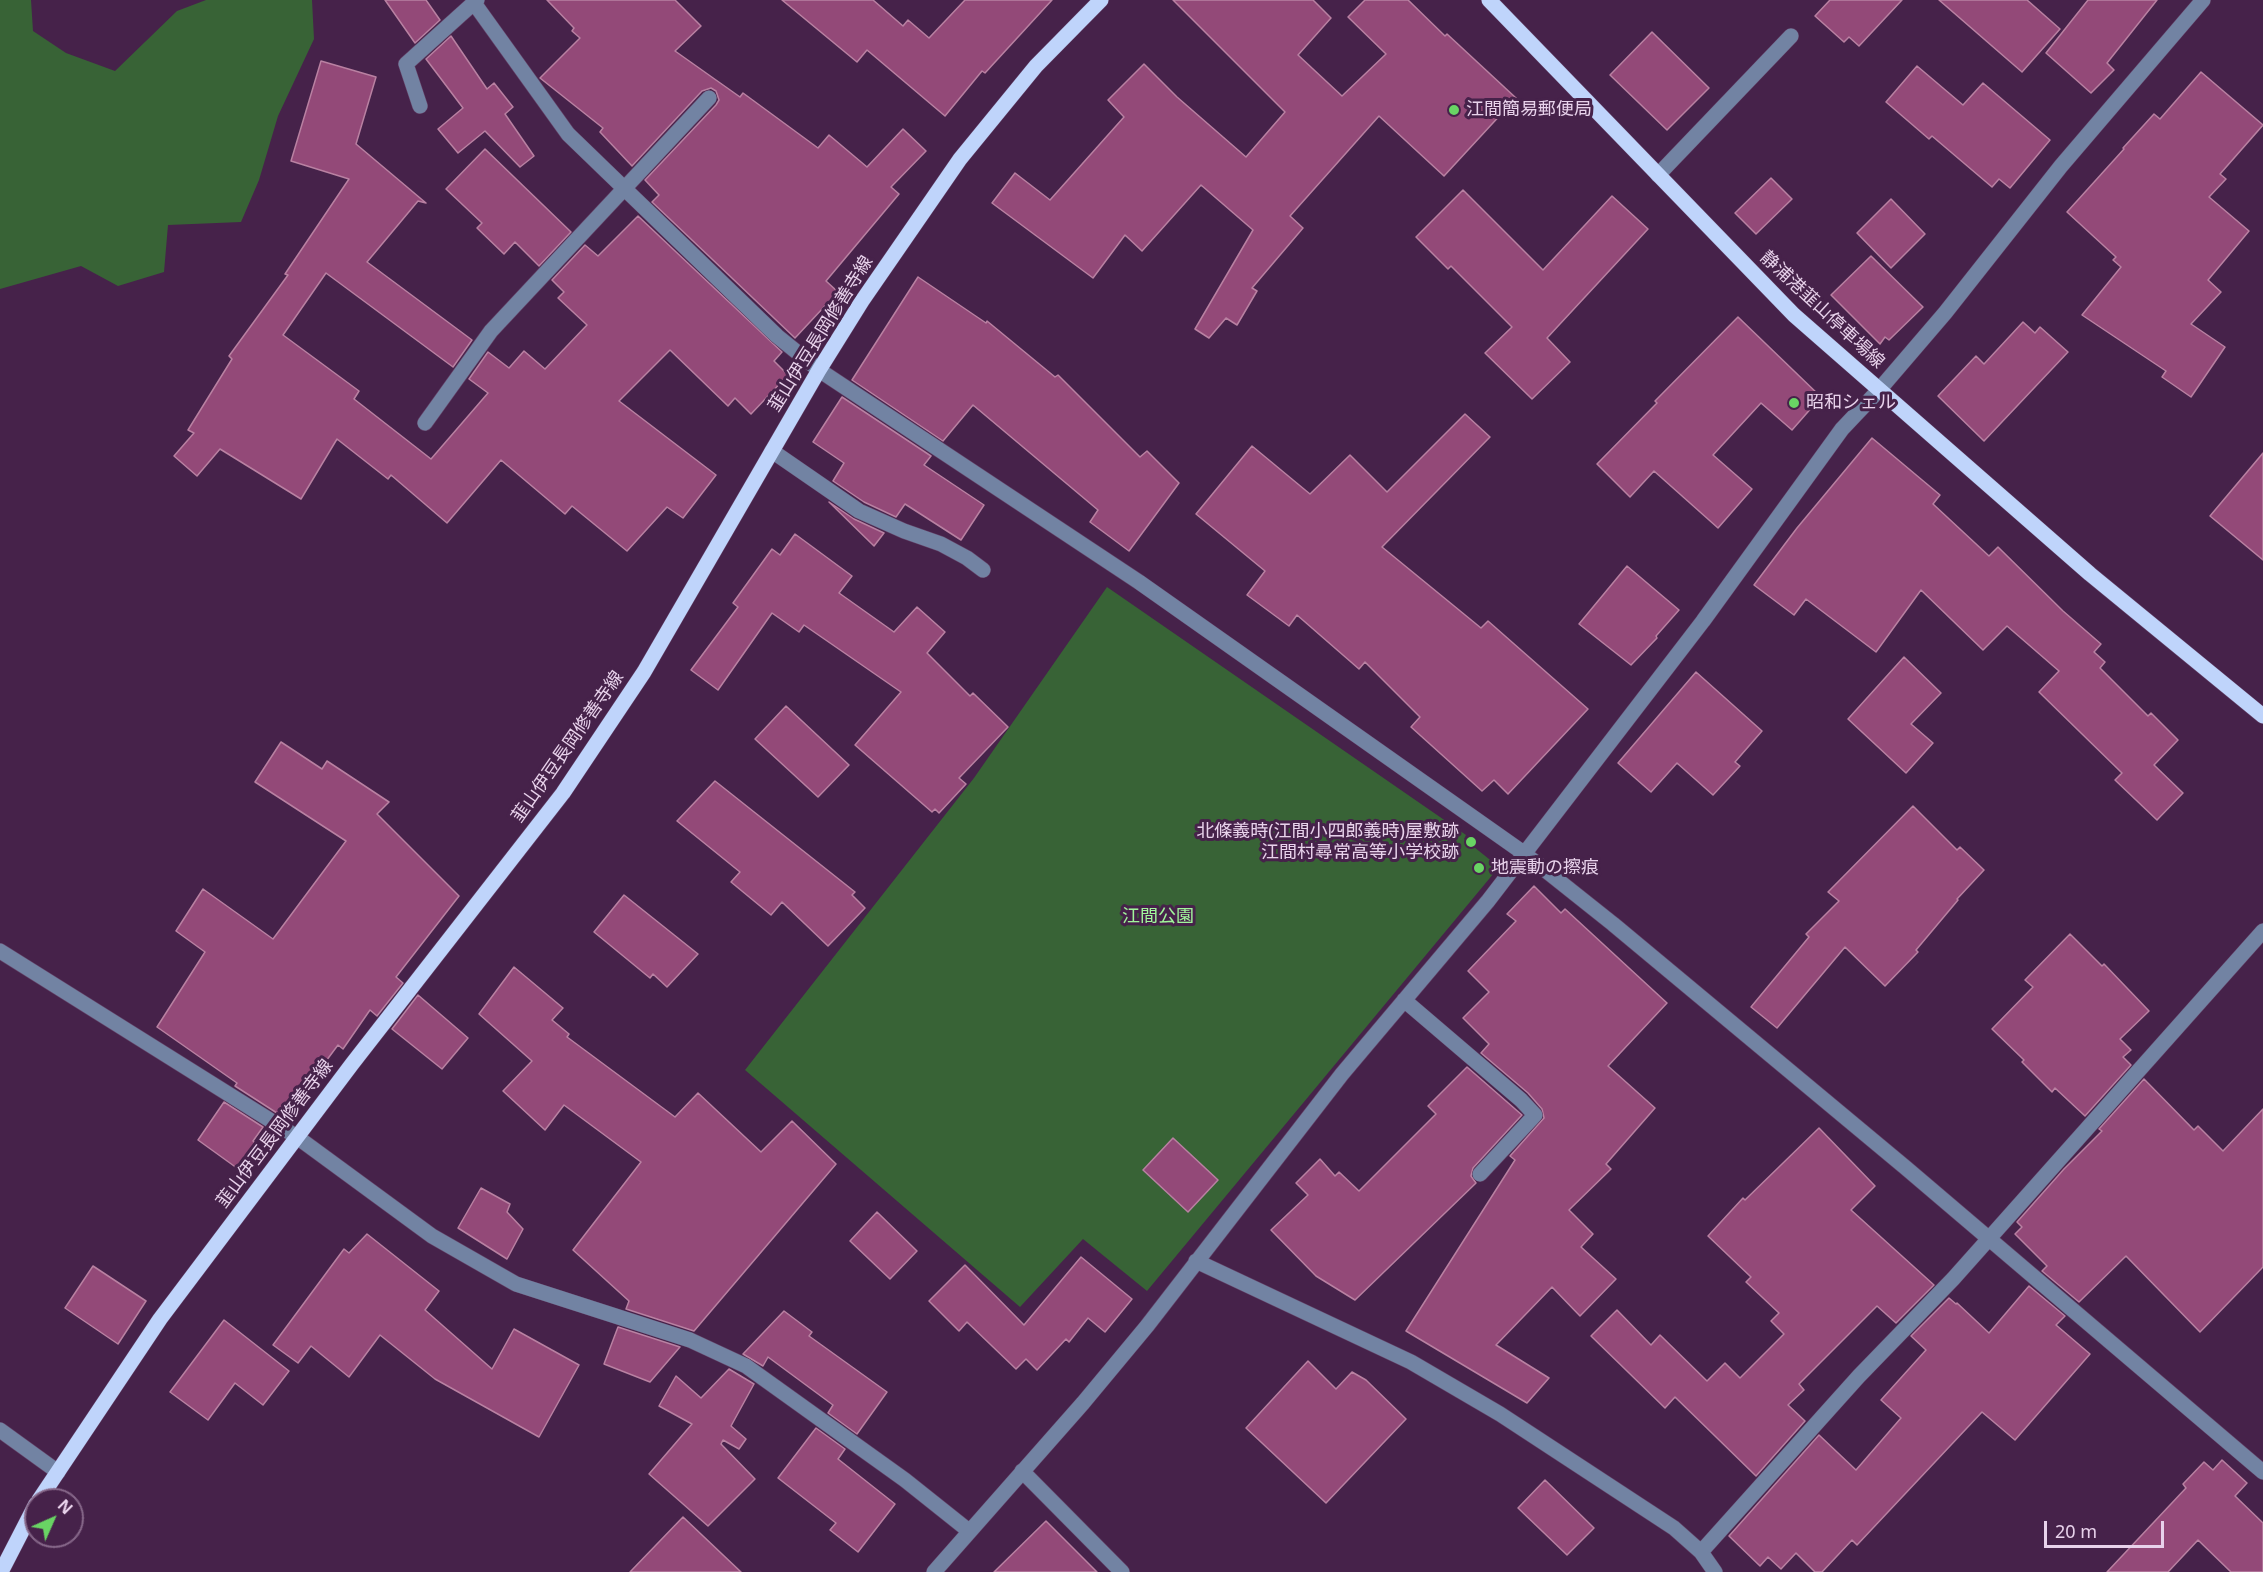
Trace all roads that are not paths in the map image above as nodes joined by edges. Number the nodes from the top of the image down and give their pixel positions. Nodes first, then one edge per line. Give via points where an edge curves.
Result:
1 (1101, 0) edge
2 (1489, 0) edge
3 (2203, 0) edge
4 (475, 2) edge
5 (1791, 36) dead end
6 (709, 98) dead end
7 (420, 106) dead end
8 (1658, 175) junction
9 (623, 188) junction
10 (819, 370) junction
11 (1879, 390) junction
12 (424, 423) dead end
13 (772, 451) junction
14 (983, 570) dead end
15 (2263, 716) edge
16 (1525, 854) junction
17 (2263, 931) edge
18 (0, 951) edge
19 (1404, 1000) junction
20 (297, 1137) junction
21 (1480, 1174) dead end
22 (1988, 1238) junction
23 (1196, 1261) junction
24 (0, 1430) edge
25 (1022, 1471) junction
26 (57, 1472) junction
27 (2263, 1472) edge
28 (47, 1488) edge
29 (24, 1527) edge
30 (969, 1531) junction
31 (1701, 1552) junction
32 (1, 1572) edge
33 (934, 1572) edge
34 (1122, 1572) edge
35 (1715, 1572) edge

1 - 10 main road, 韮山伊豆長岡修善寺線 via 1036,66 960,159
2 - 8 main road, 静浦港韮山停車場線
3 - 11 street via 2061,166
4 - 7 street via 406,64
4 - 9 street via 568,134
5 - 8 street
6 - 9 street
8 - 11 main road, 静浦港韮山停車場線 via 1794,315
9 - 10 street via 777,336
9 - 12 street via 491,331
10 - 13 main road, 韮山伊豆長岡修善寺線
10 - 16 street via 1139,582
11 - 15 main road, 静浦港韮山停車場線 via 2090,574
11 - 16 street via 1842,429 1703,621
13 - 14 street via 859,511 941,544
13 - 20 main road, 韮山伊豆長岡修善寺線 via 644,672 563,793
16 - 19 street
16 - 22 street
17 - 22 street
18 - 20 street
19 - 21 street via 1535,1115
19 - 23 street
20 - 26 main road, 韮山伊豆長岡修善寺線 via 160,1319
20 - 30 street via 432,1236 516,1284 690,1340 746,1366
22 - 27 street
22 - 31 street
23 - 25 street via 1147,1326
23 - 31 street via 1411,1362 1451,1385 1674,1528
24 - 26 street
25 - 30 street
25 - 34 street
26 - 28 main road, 韮山伊豆長岡修善寺線
29 - 32 main road
30 - 33 street
31 - 35 street

